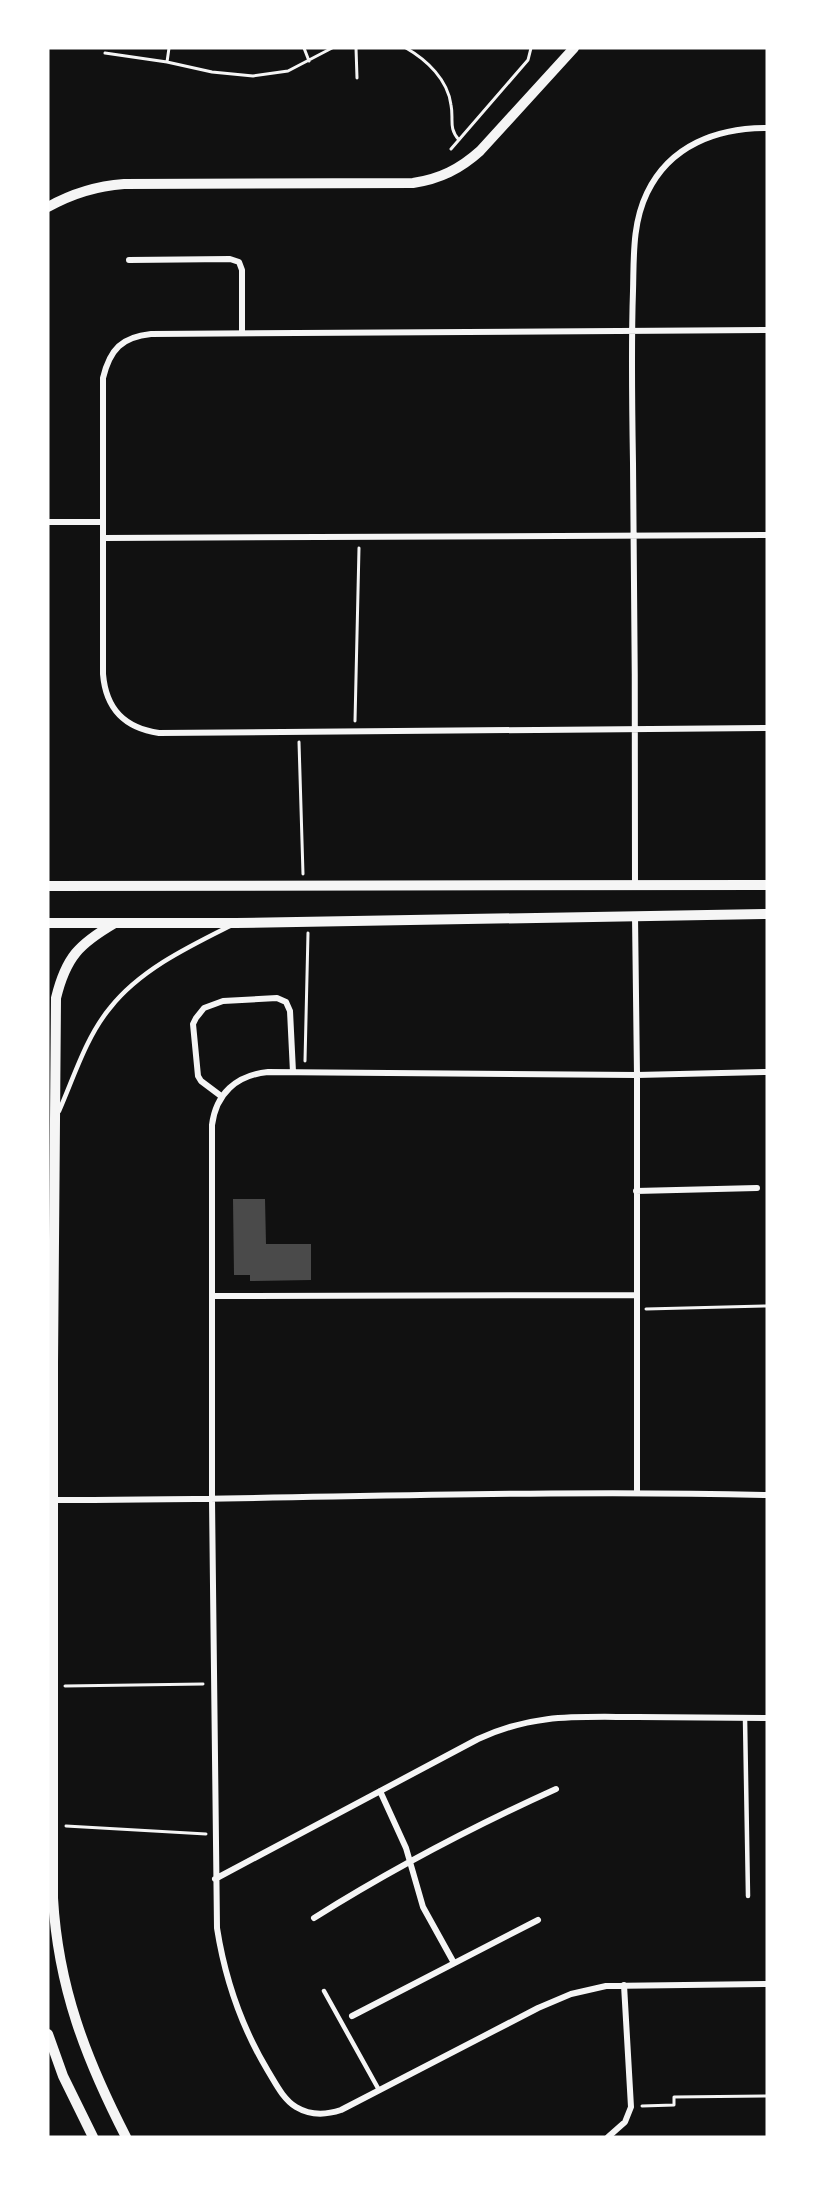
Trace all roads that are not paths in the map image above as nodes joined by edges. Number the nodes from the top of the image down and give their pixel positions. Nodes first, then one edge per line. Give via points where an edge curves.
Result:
1 (570, 49) edge
2 (767, 128) edge
3 (48, 207) edge
4 (129, 260) dead end
5 (631, 330) junction
6 (767, 330) edge
7 (242, 333) junction
8 (48, 522) edge
9 (103, 522) junction
10 (634, 535) junction
11 (767, 535) edge
12 (103, 538) junction
13 (767, 728) edge
14 (635, 729) junction
15 (635, 885) junction
16 (767, 885) edge
17 (48, 886) edge
18 (767, 914) edge
19 (635, 916) junction
20 (48, 923) edge
21 (115, 923) junction
22 (236, 923) junction
23 (293, 1072) junction
24 (767, 1072) edge
25 (637, 1075) junction
26 (221, 1096) junction
27 (57, 1116) junction
28 (757, 1188) dead end
29 (636, 1191) junction
30 (635, 1295) junction
31 (212, 1296) junction
32 (637, 1492) junction
33 (767, 1495) edge
34 (54, 1500) junction
35 (212, 1500) junction
36 (51, 1611) edge
37 (745, 1718) junction
38 (767, 1718) edge
39 (556, 1789) dead end
40 (380, 1791) junction
41 (48, 1807) edge
42 (54, 1825) junction
43 (411, 1860) junction
44 (215, 1879) junction
45 (748, 1896) dead end
46 (314, 1918) dead end
47 (538, 1920) dead end
48 (454, 1963) junction
49 (767, 1984) edge
50 (624, 1985) junction
51 (324, 1991) dead end
52 (352, 2016) dead end
53 (48, 2034) edge
54 (379, 2090) junction
55 (93, 2137) edge
56 (126, 2137) edge
57 (608, 2137) edge

1 - 3 street via 480,151 456,170 435,179 413,183 124,184 92,188
2 - 5 street via 722,132 699,141 661,171 638,214
4 - 7 street via 238,262 242,270
5 - 6 street
5 - 7 street
5 - 10 street
7 - 9 street via 144,334 113,351 104,378
8 - 9 street
9 - 12 street
10 - 11 street
10 - 12 street
10 - 14 street
12 - 14 street via 104,687 108,699 135,726 159,733
13 - 14 street
14 - 15 street
15 - 16 street
15 - 17 street
18 - 19 street
19 - 22 street
19 - 25 street
20 - 21 street
21 - 22 street
21 - 27 street via 73,954 62,974 56,998
22 - 27 lane via 145,975 110,1008 94,1032
23 - 25 street
23 - 26 street via 246,1076
23 - 26 street via 290,1011 286,1002 277,998 216,1002 199,1013 193,1024 198,1076
24 - 25 street
25 - 29 street
26 - 31 street via 212,1125
27 - 34 street
28 - 29 street
29 - 30 street
30 - 31 street
30 - 32 street
31 - 35 street
32 - 33 street
32 - 35 street
34 - 35 street
34 - 36 street
35 - 44 street
36 - 42 street
37 - 38 street
37 - 40 street via 561,1717 527,1721 478,1739
37 - 45 lane
39 - 43 street
40 - 43 street
40 - 44 street
41 - 42 street
42 - 56 street via 54,1907 63,1975 84,2047
43 - 46 street
43 - 48 street via 423,1907
44 - 54 street via 217,1928 229,1985 250,2039 279,2090 296,2107 318,2114 341,2110
47 - 48 street
48 - 52 street
49 - 50 street
50 - 54 street via 588,1989 554,2000
50 - 57 street via 631,2107 620,2129
51 - 54 lane
53 - 55 street via 63,2076

